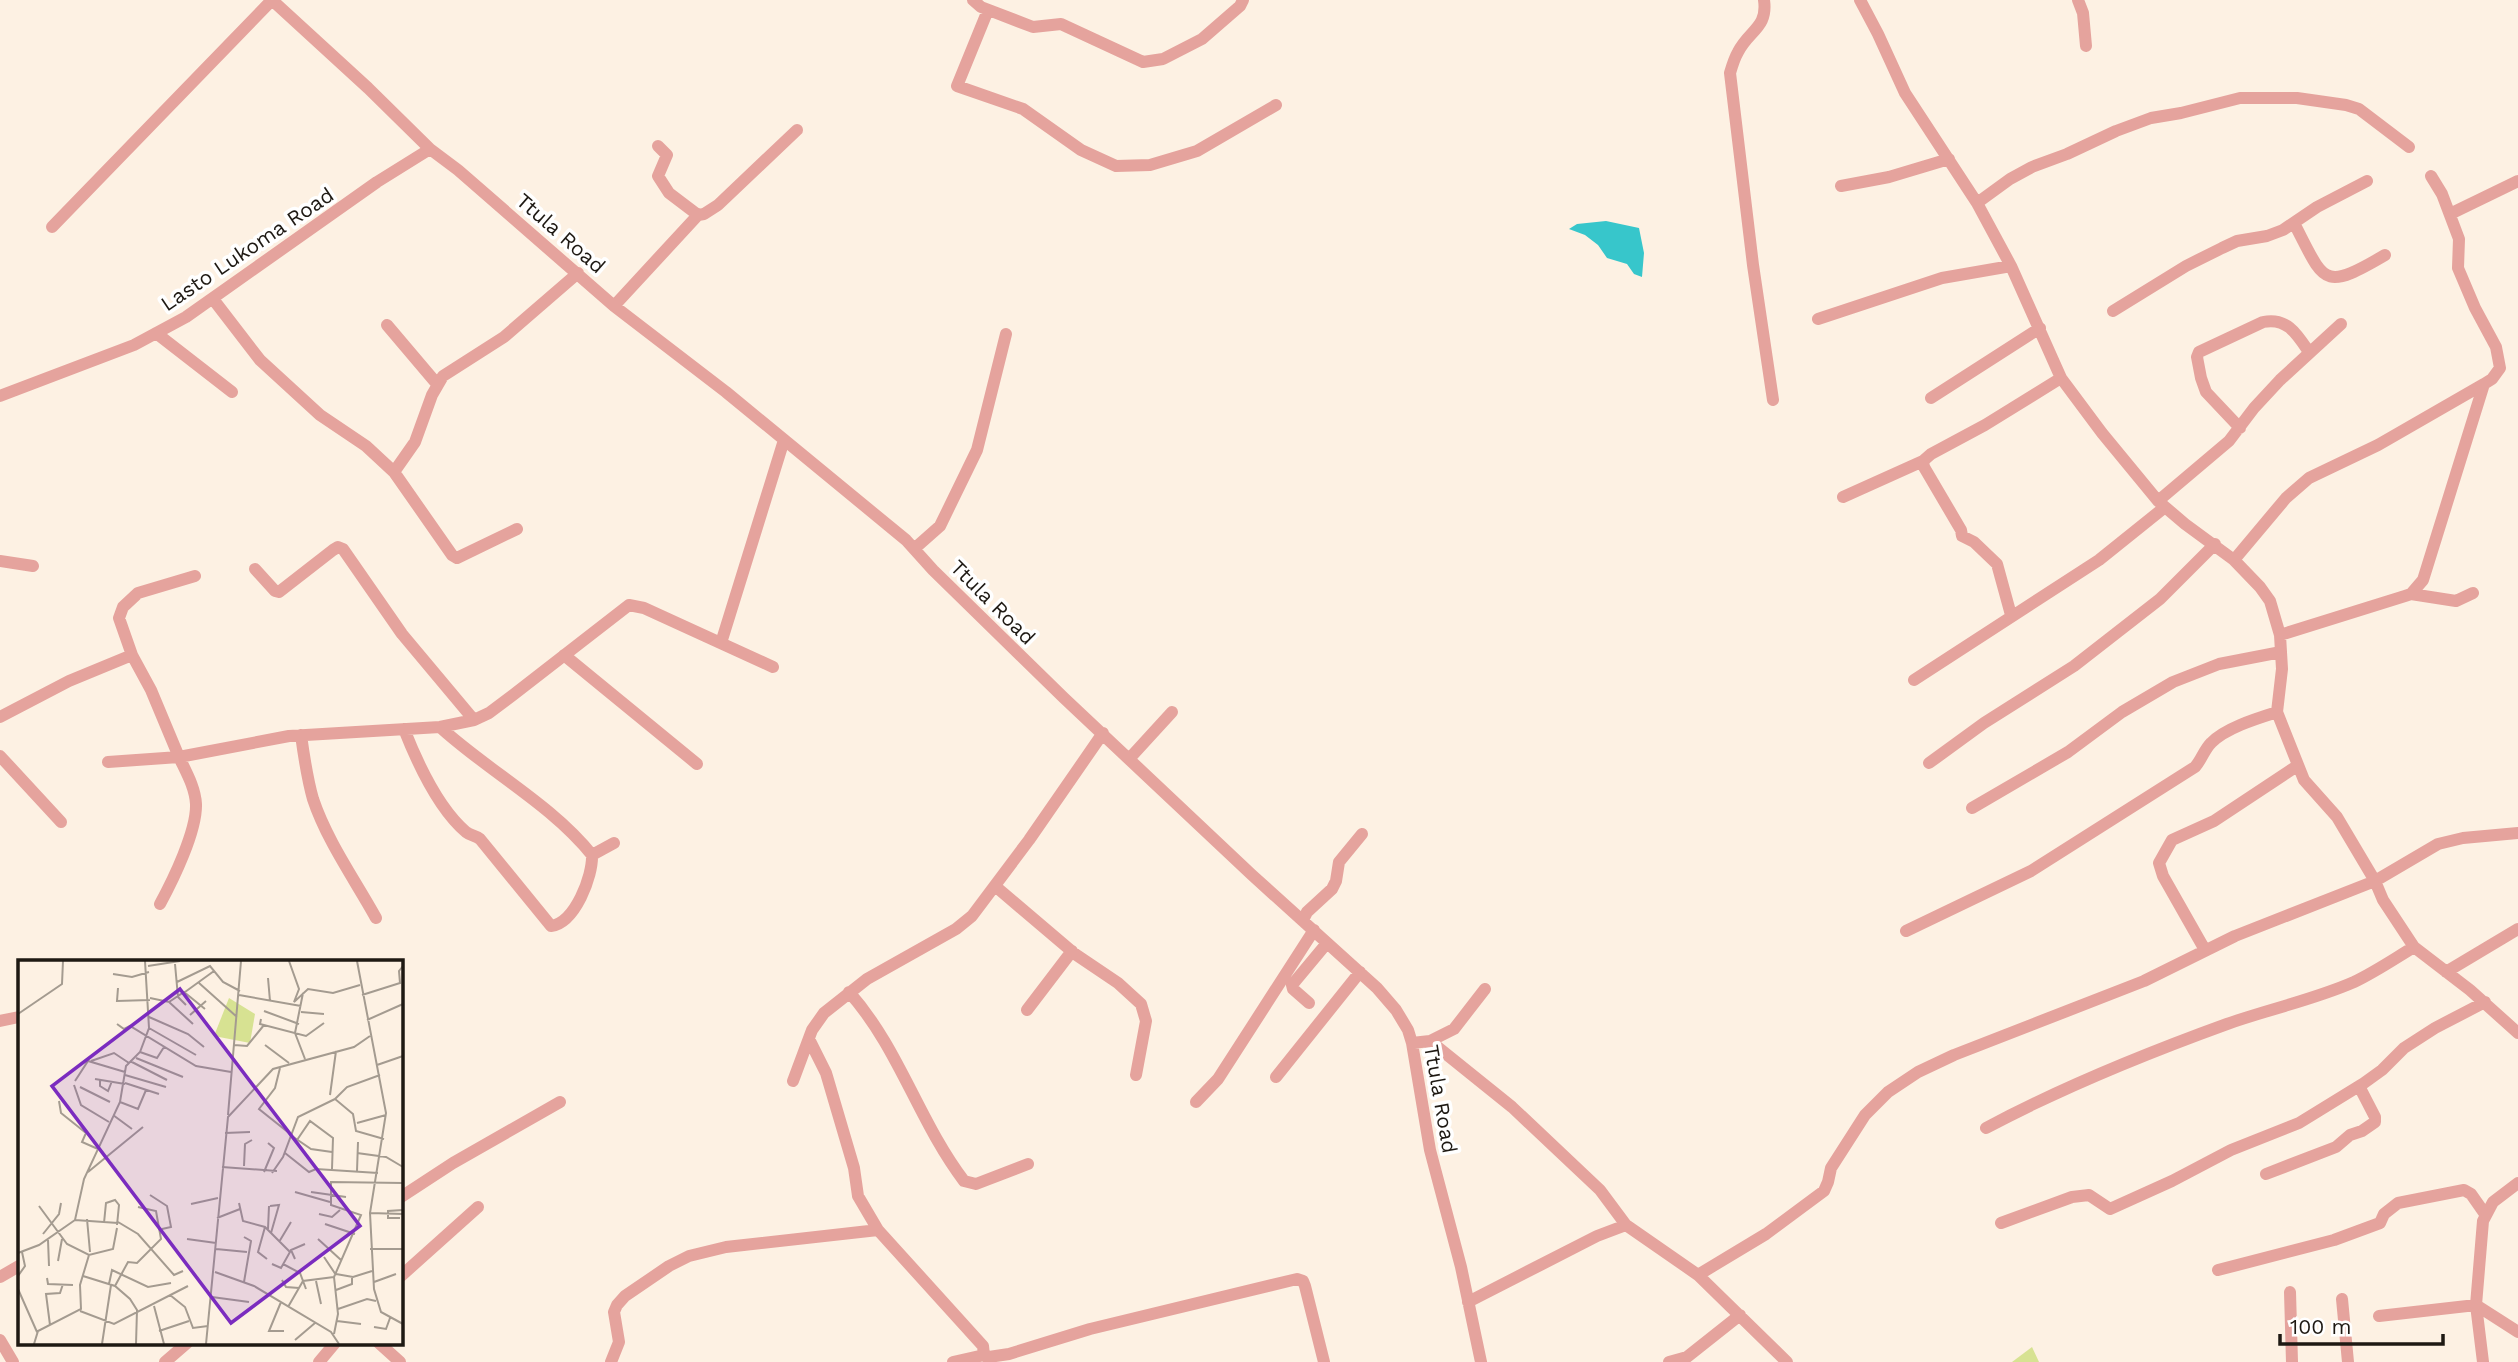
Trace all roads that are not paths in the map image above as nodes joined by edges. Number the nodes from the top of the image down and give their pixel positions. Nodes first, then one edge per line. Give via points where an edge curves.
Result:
1 (272, 0) edge
2 (973, 0) edge
3 (1243, 0) edge
4 (1764, 0) edge
5 (1860, 0) edge
6 (2078, 0) edge
7 (988, 10) junction
8 (2086, 46) dead end
9 (1276, 105) dead end
10 (797, 130) dead end
11 (658, 146) dead end
12 (2409, 147) dead end
13 (430, 149) junction
14 (1949, 159) junction
15 (2431, 176) dead end
16 (2367, 181) dead end
17 (2518, 181) edge
18 (1841, 186) dead end
19 (1977, 204) junction
20 (2450, 214) junction
21 (698, 215) junction
22 (2294, 223) junction
23 (51, 227) dead end
24 (2385, 255) dead end
25 (2011, 266) junction
26 (578, 274) junction
27 (213, 299) junction
28 (614, 306) junction
29 (2113, 311) dead end
30 (1818, 319) dead end
31 (2341, 324) dead end
32 (387, 325) dead end
33 (2040, 328) junction
34 (156, 333) junction
35 (1006, 334) dead end
36 (2309, 352) junction
37 (2061, 378) junction
38 (437, 384) junction
39 (2484, 384) junction
40 (232, 392) dead end
41 (0, 396) edge
42 (1931, 398) dead end
43 (1773, 400) dead end
44 (2240, 428) junction
45 (783, 440) junction
46 (1923, 461) junction
47 (394, 472) junction
48 (1843, 497) dead end
49 (2162, 504) junction
50 (517, 529) dead end
51 (2215, 544) junction
52 (915, 549) junction
53 (2234, 560) junction
54 (0, 561) edge
55 (33, 566) dead end
56 (255, 569) dead end
57 (195, 576) dead end
58 (2473, 593) dead end
59 (2411, 594) junction
60 (2011, 615) junction
61 (2280, 635) junction
62 (721, 643) junction
63 (2281, 652) junction
64 (564, 654) junction
65 (132, 655) junction
66 (773, 667) dead end
67 (1914, 680) dead end
68 (1172, 712) dead end
69 (2277, 712) junction
70 (0, 717) edge
71 (474, 720) junction
72 (440, 727) junction
73 (404, 729) junction
74 (1103, 733) junction
75 (301, 735) junction
76 (0, 756) edge
77 (179, 757) junction
78 (1129, 759) junction
79 (108, 762) dead end
80 (1929, 763) dead end
81 (697, 764) dead end
82 (2297, 766) junction
83 (1972, 808) dead end
84 (61, 822) dead end
85 (2518, 833) edge
86 (1362, 834) dead end
87 (614, 843) dead end
88 (592, 855) junction
89 (2375, 881) junction
90 (995, 886) junction
91 (160, 904) dead end
92 (376, 918) dead end
93 (1303, 920) junction
94 (2518, 929) edge
95 (1314, 930) junction
96 (1906, 931) dead end
97 (1327, 943) junction
98 (2414, 947) junction
99 (2205, 950) junction
100 (1072, 951) junction
101 (1360, 972) junction
102 (2446, 972) junction
103 (1485, 989) dead end
104 (849, 992) junction
105 (2485, 1002) junction
106 (1310, 1003) dead end
107 (1027, 1010) dead end
108 (18, 1017) edge
109 (0, 1021) edge
110 (2518, 1033) edge
111 (808, 1039) junction
112 (1430, 1041) junction
113 (1412, 1043) junction
114 (1136, 1075) dead end
115 (1276, 1077) dead end
116 (793, 1081) dead end
117 (2359, 1086) junction
118 (560, 1102) dead end
119 (1196, 1102) dead end
120 (1986, 1128) dead end
121 (1028, 1164) dead end
122 (2266, 1174) dead end
123 (2518, 1183) edge
124 (402, 1196) edge
125 (478, 1207) dead end
126 (2485, 1214) junction
127 (2001, 1223) dead end
128 (1626, 1225) junction
129 (878, 1230) junction
130 (18, 1267) edge
131 (2218, 1270) dead end
132 (402, 1275) edge
133 (1698, 1275) junction
134 (0, 1278) edge
135 (2290, 1292) dead end
136 (2342, 1299) dead end
137 (1468, 1302) junction
138 (2476, 1305) junction
139 (1740, 1315) junction
140 (2379, 1316) dead end
141 (2518, 1332) edge
142 (0, 1340) edge
143 (186, 1344) edge
144 (334, 1344) edge
145 (380, 1344) edge
146 (988, 1358) edge
147 (13, 1362) edge
148 (165, 1362) edge
149 (318, 1362) edge
150 (400, 1362) edge
151 (611, 1362) edge
152 (953, 1362) edge
153 (1324, 1362) edge
154 (1481, 1362) edge
155 (1669, 1362) edge
156 (1787, 1362) edge
157 (2292, 1362) edge
158 (2348, 1362) edge
159 (2483, 1362) edge

1 - 13 street, Ttula Road
1 - 23 street
2 - 7 street
3 - 7 street via 1202,39 1163,59 1143,62 1062,24 1033,27
4 - 43 street via 1762,24 1748,36 1730,73
5 - 14 street via 1905,93
6 - 8 street
7 - 9 street via 957,86 1023,108 1081,150 1116,166 1150,166 1197,151
10 - 21 street via 718,205
11 - 21 street via 667,155 658,176 664,188
12 - 19 street via 2359,109 2346,105 2297,98 2240,98 2151,118 2116,131 2032,167
13 - 26 street, Ttula Road
13 - 27 street, Lasto Lukoma Road
14 - 18 street
14 - 19 street
15 - 20 street
16 - 22 street
17 - 20 street
19 - 25 street
20 - 39 street via 2459,239 2458,268 2499,355 2500,368
21 - 28 street
22 - 24 street via 2316,267 2328,276 2345,276
22 - 29 street via 2222,248
25 - 30 street via 1942,278
25 - 33 street
26 - 28 street, Ttula Road
26 - 38 street via 521,325
27 - 34 street, Lasto Lukoma Road
27 - 47 street via 260,360 320,415 366,446
28 - 45 street, Ttula Road
31 - 36 street
32 - 38 street
33 - 37 street
33 - 42 street
34 - 40 street
34 - 41 street, Lasto Lukoma Road
35 - 52 street via 977,450 940,526
36 - 44 street
36 - 44 street via 2295,331 2272,320 2199,352 2206,392
37 - 46 street
37 - 49 street
38 - 47 street via 415,442
39 - 53 street via 2378,445 2309,478
39 - 59 street via 2423,580
44 - 49 street
45 - 52 street, Ttula Road
45 - 62 street
46 - 48 street
46 - 60 street via 1962,536 1997,564
47 - 50 street via 457,558
49 - 51 street
49 - 60 street via 2099,560
51 - 53 street
51 - 80 street via 2160,599 2074,666
52 - 74 street, Ttula Road
53 - 61 street via 2270,601
54 - 55 street
56 - 71 street via 279,592 333,550 343,549 402,634
57 - 65 street via 138,593 123,607 119,618
58 - 59 street via 2456,601
59 - 61 street
60 - 67 street
61 - 63 street
62 - 64 street via 629,605
62 - 66 street
63 - 69 street
63 - 83 street via 2219,664 2173,682 2068,752
64 - 71 street
64 - 81 street
65 - 70 street
65 - 77 street
68 - 78 street
69 - 82 street
69 - 96 street via 2218,737 2195,766 2031,871
71 - 72 street
72 - 73 street
72 - 88 street via 533,800
73 - 75 street
73 - 88 street via 418,764 441,801 469,835 480,839 551,926 557,926 580,900
74 - 78 street, Ttula Road
74 - 90 street
75 - 77 street
75 - 92 street via 314,801
76 - 84 street
77 - 79 street
77 - 91 street via 191,781 195,816
78 - 93 street, Ttula Road
82 - 89 street via 2311,790 2337,817
82 - 99 street via 2214,821 2172,840 2165,850 2159,863 2163,876
85 - 89 street via 2438,844
86 - 93 street via 1339,862 1332,888
87 - 88 street
89 - 98 street
89 - 99 street
90 - 100 street
90 - 104 street via 957,929
93 - 95 street, Ttula Road
94 - 102 street
95 - 97 street, Ttula Road
95 - 119 street via 1218,1079
97 - 101 street, Ttula Road
97 - 106 street via 1292,985
98 - 102 street
98 - 120 street via 2353,982 2165,1049
99 - 133 street via 2144,981 1918,1072 1888,1092 1866,1115 1831,1168 1824,1191 1766,1234
100 - 107 street
100 - 114 street via 1140,1004 1146,1021
101 - 113 street, Ttula Road via 1396,1010
101 - 115 street
102 - 105 street
103 - 112 street via 1454,1029
104 - 111 street via 816,1022
104 - 121 street via 874,1024 927,1126 964,1181 976,1184
105 - 110 street
105 - 117 street via 2404,1048
108 - 109 street
111 - 116 street
111 - 129 street via 826,1073 858,1196
112 - 113 street
112 - 128 street via 1512,1107 1600,1190
113 - 137 street, Ttula Road via 1430,1150
117 - 122 street via 2375,1122 2336,1147
117 - 127 street via 2299,1123 2231,1150 2110,1209 2089,1195 2072,1197
118 - 124 street
123 - 126 street
125 - 132 street
126 - 131 street via 2464,1190 2405,1201 2392,1206 2380,1223 2334,1240
126 - 138 street
128 - 133 street
128 - 137 street
129 - 146 street via 983,1346
129 - 151 street via 703,1250 668,1266 617,1305 619,1342
130 - 134 street
133 - 139 street
135 - 157 street
136 - 158 street
137 - 154 street, Ttula Road
138 - 140 street
138 - 141 street
138 - 159 street
139 - 155 street via 1686,1357
139 - 156 street
142 - 147 street
143 - 148 street
144 - 149 street
145 - 150 street
146 - 152 street
146 - 153 street via 1297,1279 1305,1286

